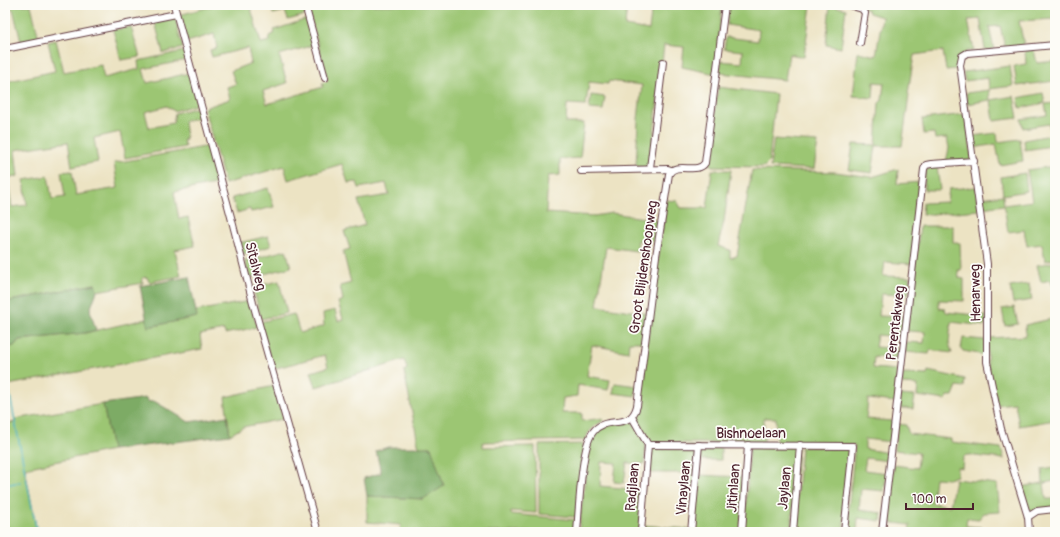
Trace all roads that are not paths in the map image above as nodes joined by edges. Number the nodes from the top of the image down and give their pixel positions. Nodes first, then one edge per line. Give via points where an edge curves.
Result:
1 (174, 5) edge
2 (305, 5) edge
3 (725, 5) edge
4 (849, 5) edge
5 (176, 14) junction
6 (860, 43) dead end
7 (1055, 44) edge
8 (5, 48) edge
9 (663, 62) dead end
10 (325, 78) dead end
11 (974, 161) junction
12 (650, 168) junction
13 (671, 170) junction
14 (581, 171) dead end
15 (632, 417) junction
16 (648, 444) junction
17 (699, 445) junction
18 (748, 445) junction
19 (800, 446) junction
20 (1055, 509) edge
21 (1028, 517) junction
22 (318, 532) edge
23 (577, 532) edge
24 (641, 532) edge
25 (691, 532) edge
26 (742, 532) edge
27 (793, 532) edge
28 (844, 532) edge
29 (882, 532) edge
30 (1029, 532) edge

1 - 5 street, Sitalweg
2 - 10 street
3 - 13 street via 706,163 698,168
4 - 6 street via 864,11
5 - 8 street
5 - 22 street, Sitalweg via 253,303
7 - 11 street, Henarweg via 967,53 962,56 960,65
9 - 12 street
11 - 21 street, Henarweg via 987,264 986,362 1001,429
11 - 29 street, Perentakweg via 931,164 926,165 924,169
12 - 13 street
12 - 14 street
13 - 15 street, Groot Blijdenshoopweg via 656,256 637,406
15 - 16 street
15 - 23 street via 599,426 590,437
16 - 17 street, Bishnoelaan
16 - 24 street, Radjlaan
17 - 18 street, Bishnoelaan
17 - 25 street, Vinaylaan
18 - 19 street, Bishnoelaan
18 - 26 street, Jitinlaan
19 - 27 street, Jaylaan
19 - 28 street, Bishnoelaan via 853,446
20 - 21 street via 1037,511
21 - 30 street, Henarweg

